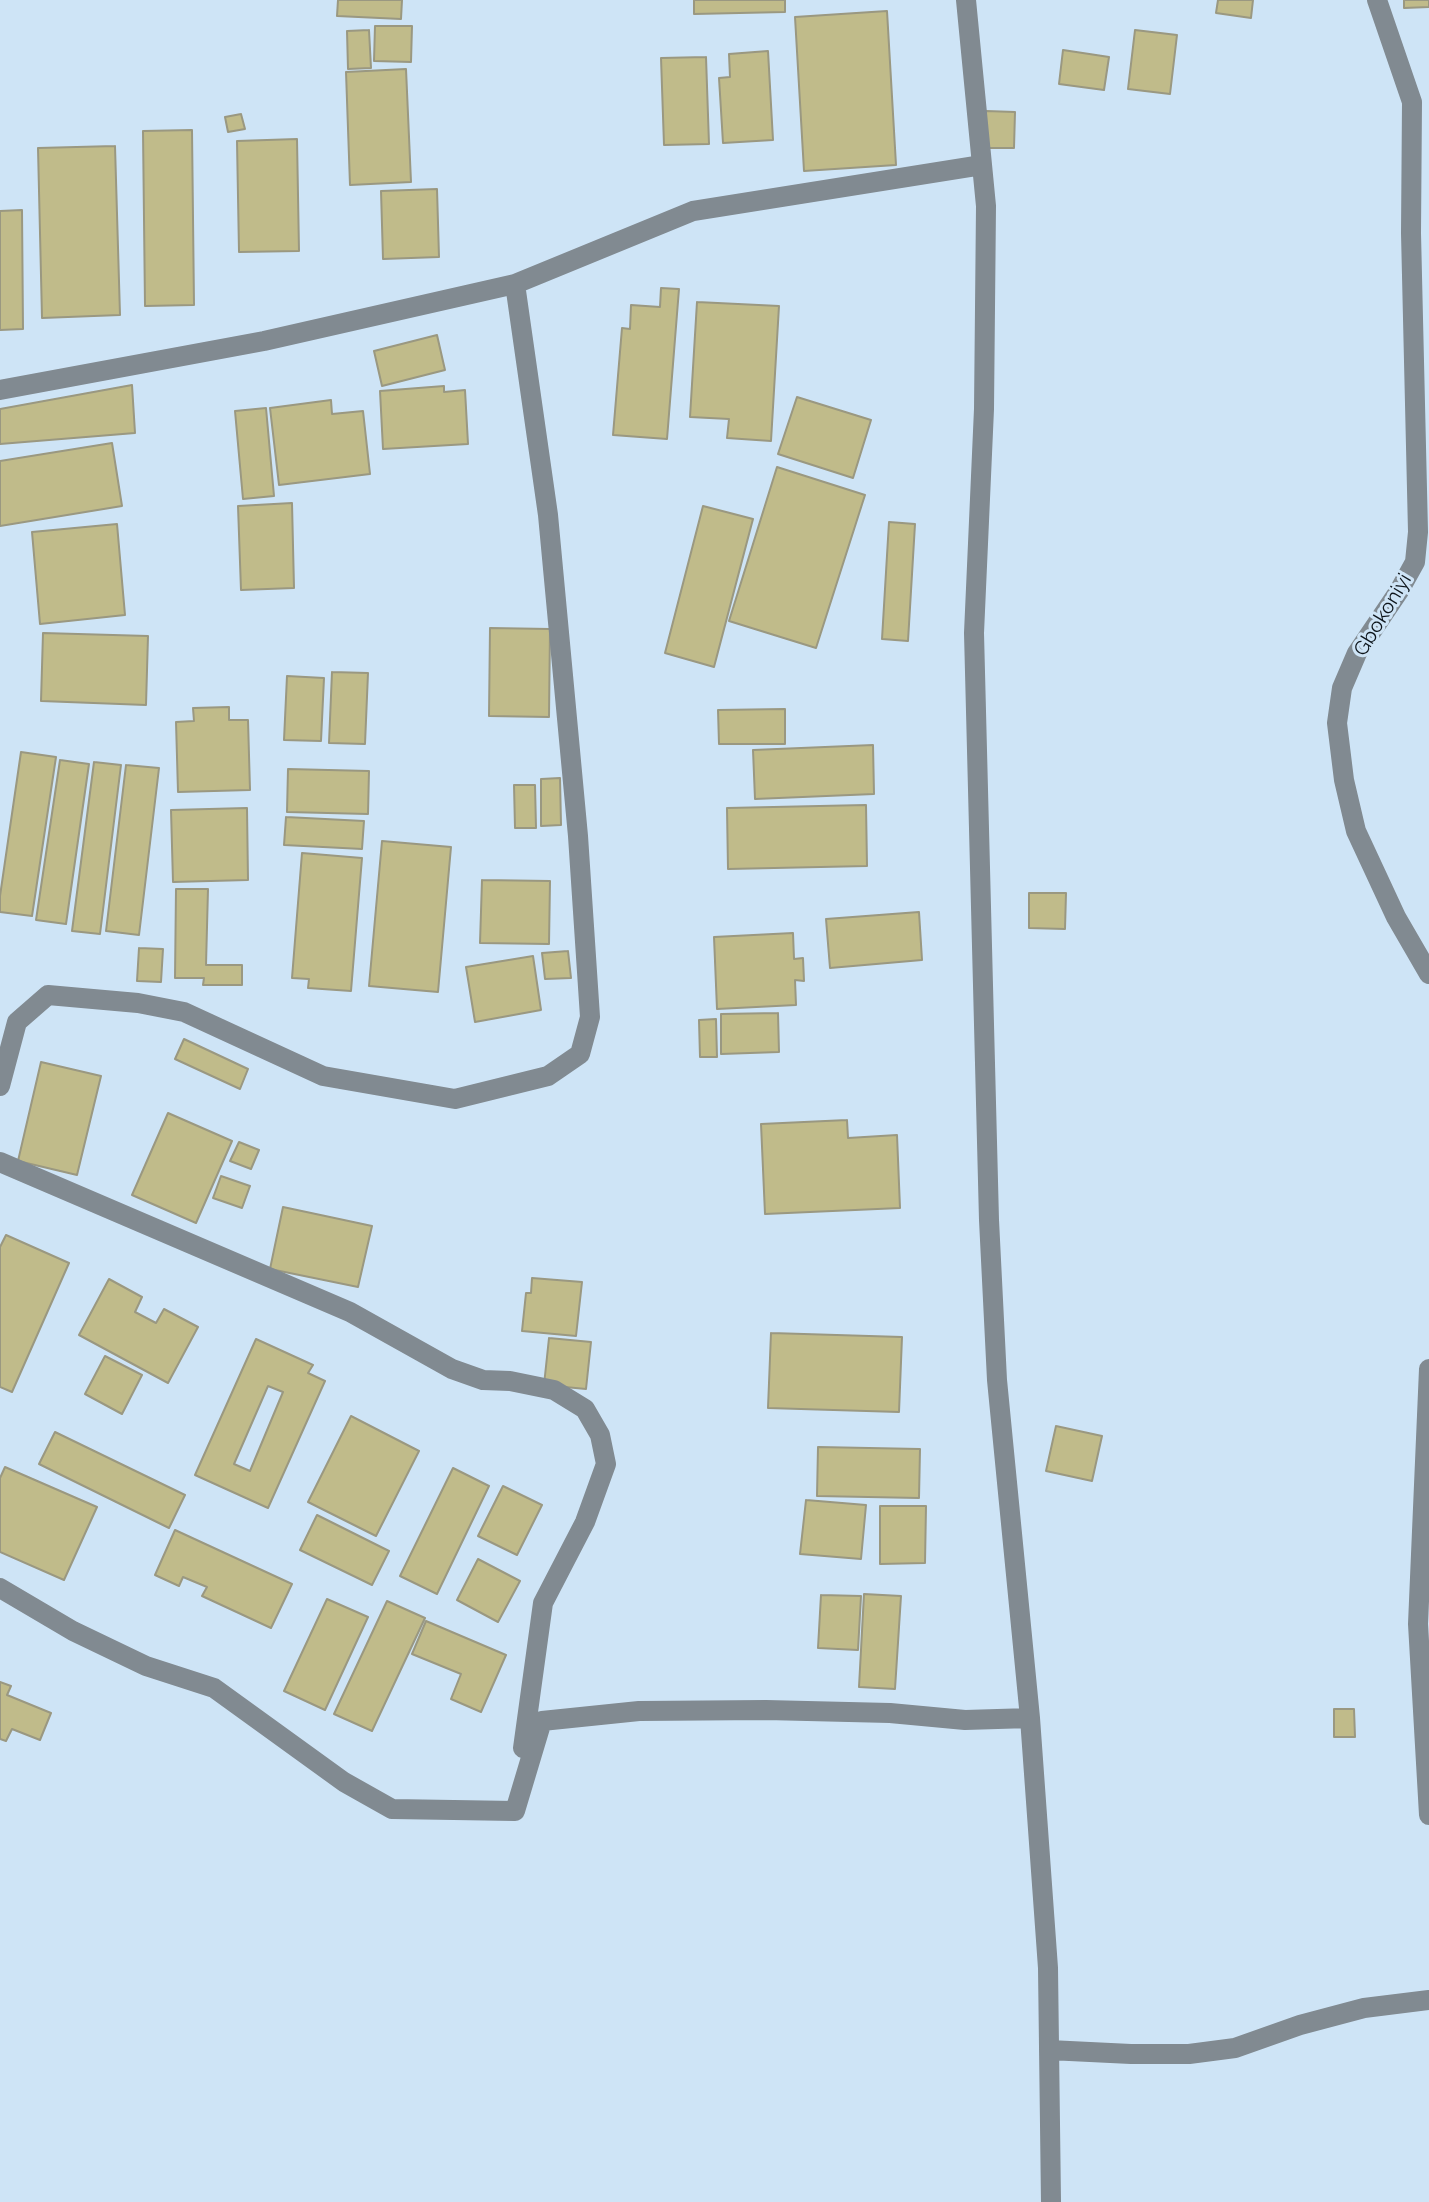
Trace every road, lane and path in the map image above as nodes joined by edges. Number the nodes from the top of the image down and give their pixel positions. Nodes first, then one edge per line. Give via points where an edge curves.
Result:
1 (966, 0) edge
2 (1377, 0) edge
3 (982, 165) junction
4 (515, 284) junction
5 (0, 390) edge
6 (1429, 974) edge
7 (0, 1086) edge
8 (0, 1162) edge
9 (1429, 1369) edge
10 (0, 1588) edge
11 (1030, 1718) junction
12 (515, 1811) junction
13 (1429, 1815) edge
14 (1429, 2000) edge
15 (1049, 2050) junction
16 (1051, 2202) edge

1 - 3 street
2 - 6 street, Gbokoniyi via 1412,102 1418,532 1415,562 1357,653 1342,688 1337,723 1356,831
3 - 4 street via 693,211
3 - 11 street via 984,409 974,633 989,1220 997,1380
4 - 5 street via 264,341
4 - 7 street via 548,515 578,836 590,1017 580,1054 548,1076 455,1099 323,1076 184,1012 48,995 17,1022
8 - 12 street via 350,1312 452,1369 483,1380 554,1390 585,1409 600,1435 606,1464 585,1522 543,1603
9 - 13 street via 1418,1624
10 - 12 street via 146,1666 214,1688 344,1782 392,1809
11 - 12 street via 766,1710 639,1711 542,1721
11 - 15 street
14 - 15 street via 1364,2008 1235,2048 1189,2054
15 - 16 street

